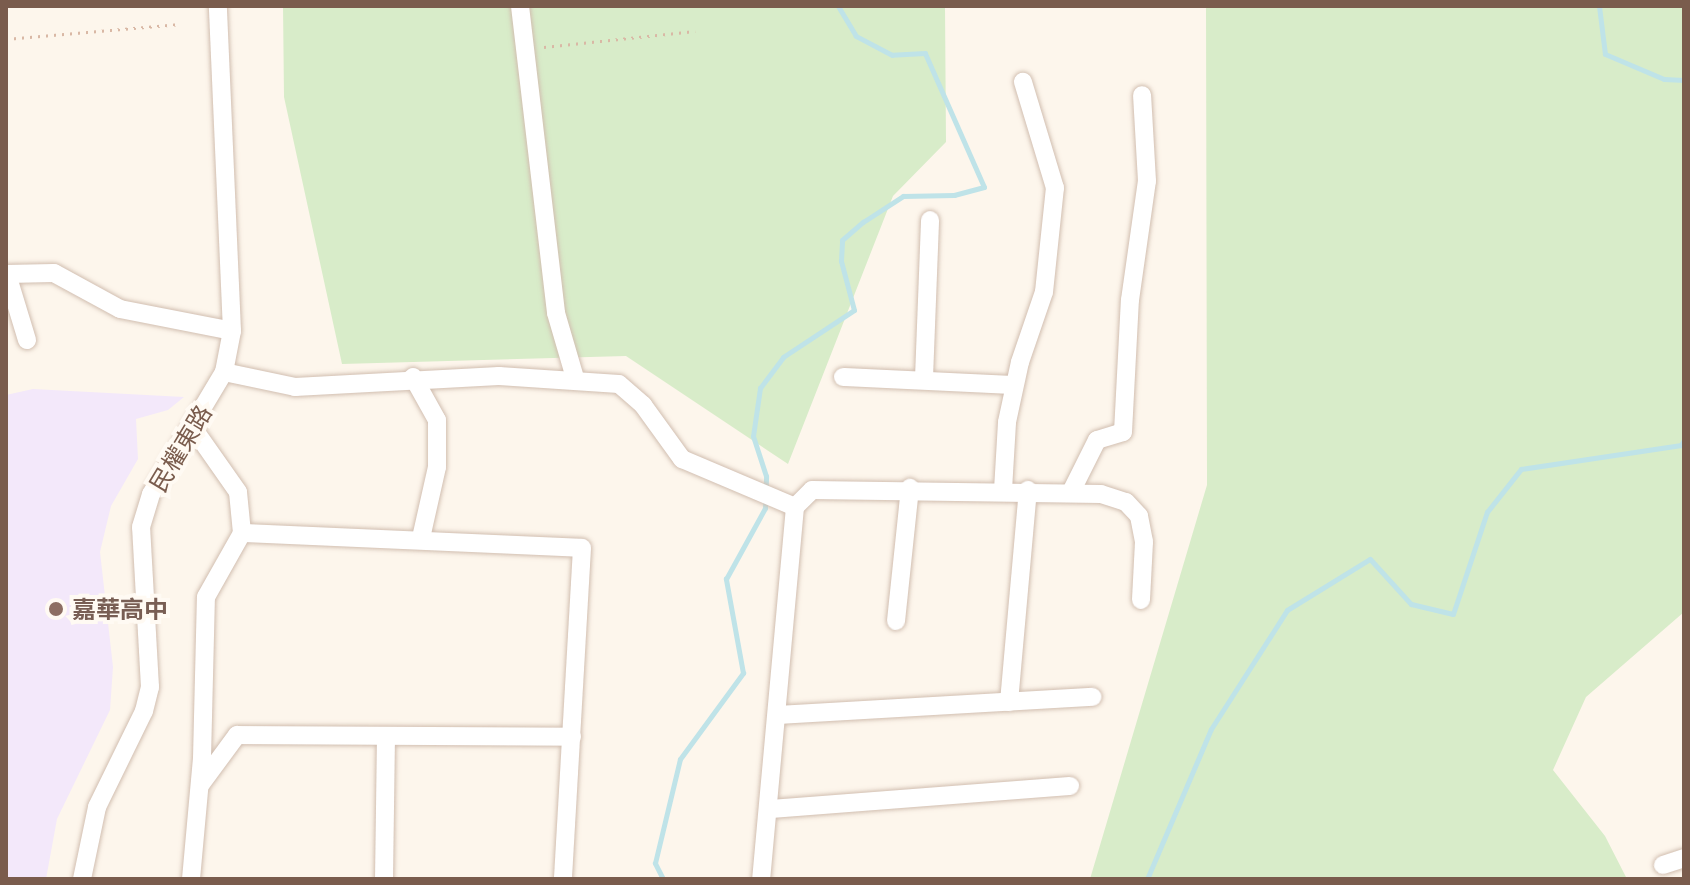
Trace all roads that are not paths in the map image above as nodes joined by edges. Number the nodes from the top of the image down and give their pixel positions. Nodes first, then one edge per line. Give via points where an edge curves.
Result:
1 (218, 6) edge
2 (520, 6) edge
3 (1023, 82) dead end
4 (1142, 95) dead end
5 (930, 220) dead end
6 (7, 274) edge
7 (232, 331) junction
8 (27, 340) dead end
9 (224, 372) junction
10 (413, 377) junction
11 (843, 377) dead end
12 (575, 378) junction
13 (924, 378) junction
14 (1014, 385) junction
15 (193, 428) junction
16 (910, 488) junction
17 (1003, 490) junction
18 (1028, 490) junction
19 (1071, 492) junction
20 (795, 507) junction
21 (242, 533) junction
22 (421, 538) junction
23 (1141, 600) dead end
24 (896, 621) dead end
25 (1092, 697) dead end
26 (1009, 702) junction
27 (778, 715) junction
28 (572, 737) junction
29 (386, 738) junction
30 (200, 786) junction
31 (1070, 786) dead end
32 (770, 809) junction
33 (1684, 858) edge
34 (1663, 865) dead end
35 (82, 879) edge
36 (191, 879) edge
37 (384, 879) edge
38 (563, 879) edge
39 (761, 879) edge

1 - 7 street, 民權東路
2 - 12 street via 556,313
3 - 14 street via 1055,188 1044,292
4 - 19 street via 1147,181 1130,300 1123,432 1097,440
5 - 13 street
6 - 7 street via 54,273 120,309
6 - 8 street
7 - 9 street, 民權東路
9 - 10 street via 295,387
9 - 15 street, 民權東路
10 - 12 street
10 - 22 street via 437,420 437,467
11 - 13 street
12 - 20 street via 619,384 643,405 682,459
13 - 14 street
14 - 17 street
15 - 21 street via 238,492
15 - 35 street, 民權東路 via 151,494 141,527 150,687 144,711 97,807
16 - 17 street
16 - 20 street via 812,490
16 - 24 street
17 - 18 street
18 - 19 street
18 - 26 street
19 - 23 street via 1126,502 1139,516 1144,542
20 - 27 street
21 - 22 street
21 - 30 street via 206,597
22 - 28 street via 582,548
25 - 26 street
26 - 27 street
27 - 32 street
28 - 29 street
28 - 38 street
29 - 30 street via 237,735
29 - 37 street
30 - 36 street
31 - 32 street
32 - 39 street
33 - 34 street

